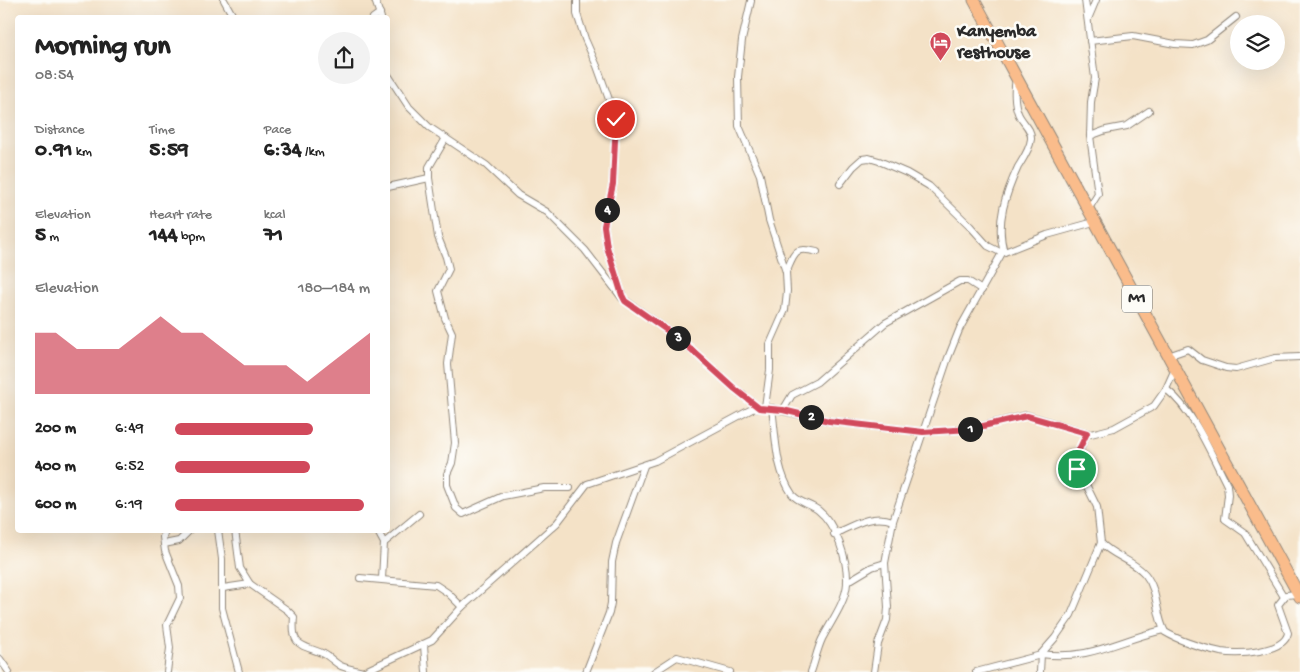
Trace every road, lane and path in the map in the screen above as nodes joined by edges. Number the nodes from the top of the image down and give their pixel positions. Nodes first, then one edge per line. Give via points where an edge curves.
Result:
1 (224, 0) edge
2 (375, 0) edge
3 (577, 0) edge
4 (974, 0) edge
5 (1085, 0) edge
6 (1096, 0) edge
7 (751, 1) dead end
8 (232, 15) edge
9 (380, 15) edge
10 (1088, 20) junction
11 (1230, 22) edge
12 (1090, 41) junction
13 (1017, 77) junction
14 (390, 78) edge
15 (1149, 111) dead end
16 (1090, 136) junction
17 (446, 138) junction
18 (429, 178) junction
19 (840, 184) dead end
20 (390, 187) edge
21 (1088, 210) junction
22 (1094, 222) junction
23 (817, 252) dead end
24 (1003, 252) junction
25 (786, 272) junction
26 (982, 290) junction
27 (625, 301) junction
28 (1168, 356) junction
29 (1300, 357) edge
30 (1176, 369) junction
31 (1166, 389) junction
32 (766, 408) junction
33 (783, 410) junction
34 (923, 432) junction
35 (1087, 433) junction
36 (644, 466) junction
37 (570, 488) dead end
38 (419, 514) dead end
39 (893, 521) junction
40 (187, 533) edge
41 (218, 533) edge
42 (235, 533) edge
43 (378, 533) edge
44 (834, 534) junction
45 (164, 537) edge
46 (1101, 542) junction
47 (384, 543) junction
48 (885, 563) junction
49 (360, 578) dead end
50 (382, 579) junction
51 (847, 582) junction
52 (250, 584) junction
53 (223, 588) junction
54 (1299, 595) edge
55 (1284, 597) junction
56 (462, 607) junction
57 (1163, 630) junction
58 (424, 645) junction
59 (1041, 654) junction
60 (0, 659) edge
61 (9, 672) edge
62 (167, 672) edge
63 (239, 672) edge
64 (364, 672) edge
65 (426, 672) edge
66 (586, 672) edge
67 (654, 672) edge
68 (730, 672) edge
69 (811, 672) edge
70 (874, 672) edge
71 (976, 672) edge
72 (1040, 672) edge

1 - 8 street
2 - 9 street
3 - 27 street via 577,14 585,39 616,119 613,184 604,226 607,247
4 - 13 highway, M1
5 - 10 street
6 - 10 street
7 - 25 street via 738,77 739,126 760,175 769,220
10 - 12 street
11 - 12 street via 1207,40 1192,45 1133,36
12 - 16 street via 1095,78
13 - 21 highway, M1
13 - 24 street via 1017,111 1030,132 1031,140 1003,208 1000,237
14 - 17 street via 417,116
15 - 16 street via 1127,126
16 - 21 street via 1098,194
17 - 18 street via 430,167
17 - 27 street via 486,165 518,195 553,217 585,250
18 - 20 street
18 - 37 street via 438,237 449,268 438,291 452,333 448,364 455,443 447,485 456,508 463,514 503,496 544,488
19 - 24 street via 862,159 879,161 929,186 988,246
21 - 22 highway, M1
22 - 24 street via 1040,237
22 - 28 highway, M1
23 - 25 street via 798,250
24 - 26 street
25 - 32 street via 787,302 770,344
26 - 33 street via 968,281 960,281 894,316 817,382 792,396
26 - 34 street via 954,340
27 - 32 street via 681,340 735,389
28 - 29 street via 1188,349 1202,360 1236,369 1270,359
28 - 30 highway, M1
30 - 31 street
30 - 54 highway, M1
31 - 35 street via 1154,406 1134,418 1114,428
31 - 55 street via 1182,404 1227,485 1224,519 1245,533
32 - 33 street
32 - 36 street
32 - 44 street via 790,491 794,497 819,511
33 - 34 street via 829,421
34 - 35 street via 970,429 1027,416
34 - 39 street
35 - 46 street via 1075,462 1097,506
36 - 56 street via 584,486 557,523
36 - 66 street via 614,552 609,613
38 - 47 street
39 - 44 street via 873,518
39 - 48 street
40 - 45 street via 179,541
41 - 53 street
42 - 52 street via 240,568
43 - 47 street
44 - 51 street via 844,560
45 - 62 street via 180,598 166,625 170,648
46 - 57 street via 1109,551 1144,572 1155,593
46 - 59 street via 1071,615
47 - 50 street
48 - 51 street
48 - 70 street via 887,620 878,644
49 - 50 street
50 - 56 street via 436,585
51 - 69 street
52 - 53 street
52 - 64 street via 294,617 295,639 304,648 325,654 342,666
53 - 63 street via 224,619
54 - 55 street
55 - 57 street via 1278,607 1287,628 1287,637 1276,646 1263,650 1221,652
56 - 58 street via 442,632
57 - 59 street via 1101,651
58 - 64 street
58 - 65 street
59 - 71 street
59 - 72 street
60 - 61 street
67 - 68 street via 677,657

